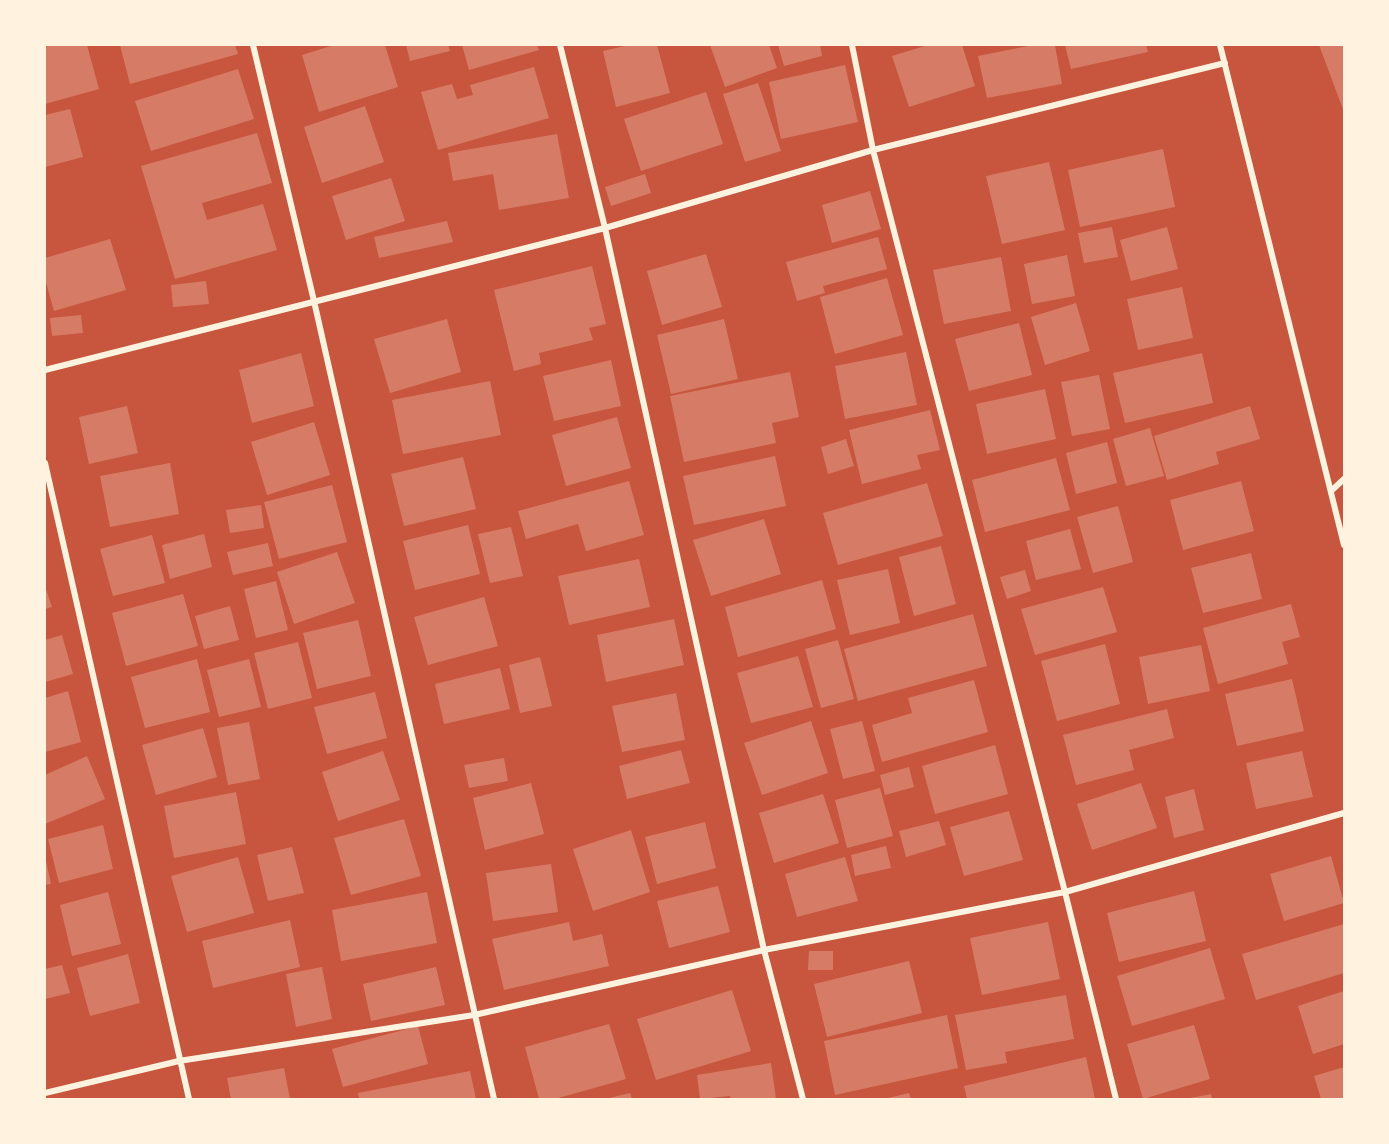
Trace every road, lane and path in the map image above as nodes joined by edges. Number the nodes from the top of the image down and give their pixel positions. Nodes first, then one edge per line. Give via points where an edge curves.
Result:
1 (253, 45) edge
2 (560, 45) edge
3 (852, 45) edge
4 (1220, 45) edge
5 (1225, 63) junction
6 (873, 150) junction
7 (605, 228) junction
8 (314, 301) junction
9 (45, 370) edge
10 (45, 463) edge
11 (1344, 479) edge
12 (1331, 491) junction
13 (1344, 545) edge
14 (1344, 813) edge
15 (1065, 892) junction
16 (764, 950) junction
17 (474, 1015) junction
18 (179, 1061) junction
19 (45, 1093) edge
20 (189, 1099) edge
21 (494, 1099) edge
22 (803, 1099) edge
23 (1116, 1099) edge

1 - 8 street
2 - 7 street
3 - 6 street
4 - 5 street
5 - 6 street
5 - 12 street
6 - 7 street
6 - 15 street
7 - 8 street
7 - 16 street
8 - 9 street
8 - 17 street
10 - 18 street
11 - 12 street
12 - 13 street
14 - 15 street
15 - 16 street
15 - 23 street
16 - 17 street
16 - 22 street
17 - 18 street
17 - 21 street
18 - 19 street
18 - 20 street

